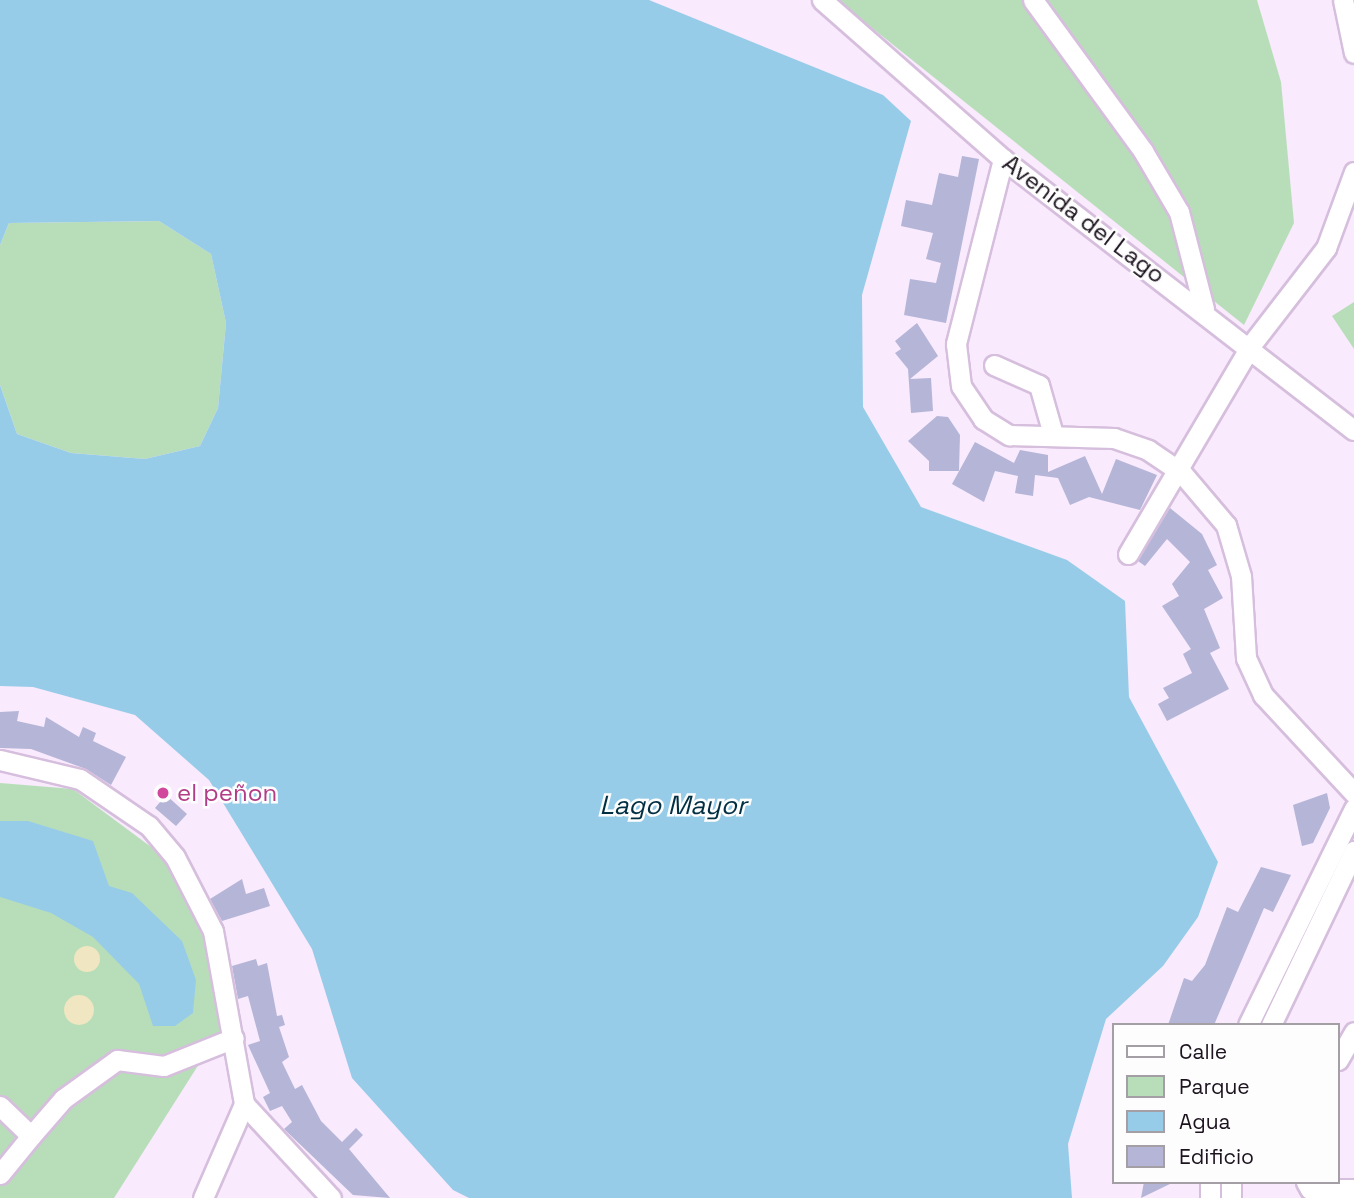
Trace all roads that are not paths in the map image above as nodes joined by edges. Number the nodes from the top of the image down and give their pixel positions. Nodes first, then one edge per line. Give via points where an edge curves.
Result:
1 (822, 0) edge
2 (1032, 0) edge
3 (1343, 0) edge
4 (1354, 53) edge
5 (1003, 159) junction
6 (1354, 173) edge
7 (1204, 309) junction
8 (1251, 345) junction
9 (994, 365) dead end
10 (1354, 430) edge
11 (1053, 434) junction
12 (1181, 472) junction
13 (1128, 554) dead end
14 (0, 760) edge
15 (1354, 793) edge
16 (1354, 809) edge
17 (1354, 851) edge
18 (1249, 1023) edge
19 (1272, 1023) edge
20 (1354, 1032) edge
21 (234, 1038) junction
22 (1340, 1056) edge
23 (244, 1104) junction
24 (0, 1107) edge
25 (24, 1132) junction
26 (0, 1154) edge
27 (0, 1174) edge
28 (1307, 1184) edge
29 (1354, 1189) edge
30 (203, 1198) edge
31 (331, 1198) edge

1 - 5 street, Avenida del Lago
2 - 7 street via 1143,151 1179,212
3 - 4 street
5 - 7 street, Avenida del Lago
5 - 11 street via 956,344 961,386 983,419 1009,435
6 - 8 street via 1326,248
7 - 8 street, Avenida del Lago
8 - 10 street, Avenida del Lago
8 - 12 street
9 - 11 street via 1039,385
11 - 12 street via 1114,438 1148,450
12 - 13 street
12 - 15 street via 1226,525 1241,576 1246,658 1264,695
14 - 21 street via 80,779 149,826 175,857 213,931
16 - 18 street
17 - 19 street
20 - 22 street
21 - 23 street
21 - 25 street via 164,1066 117,1060
23 - 30 street
23 - 31 street
24 - 25 street
25 - 26 street
25 - 27 street
28 - 29 street via 1310,1189

